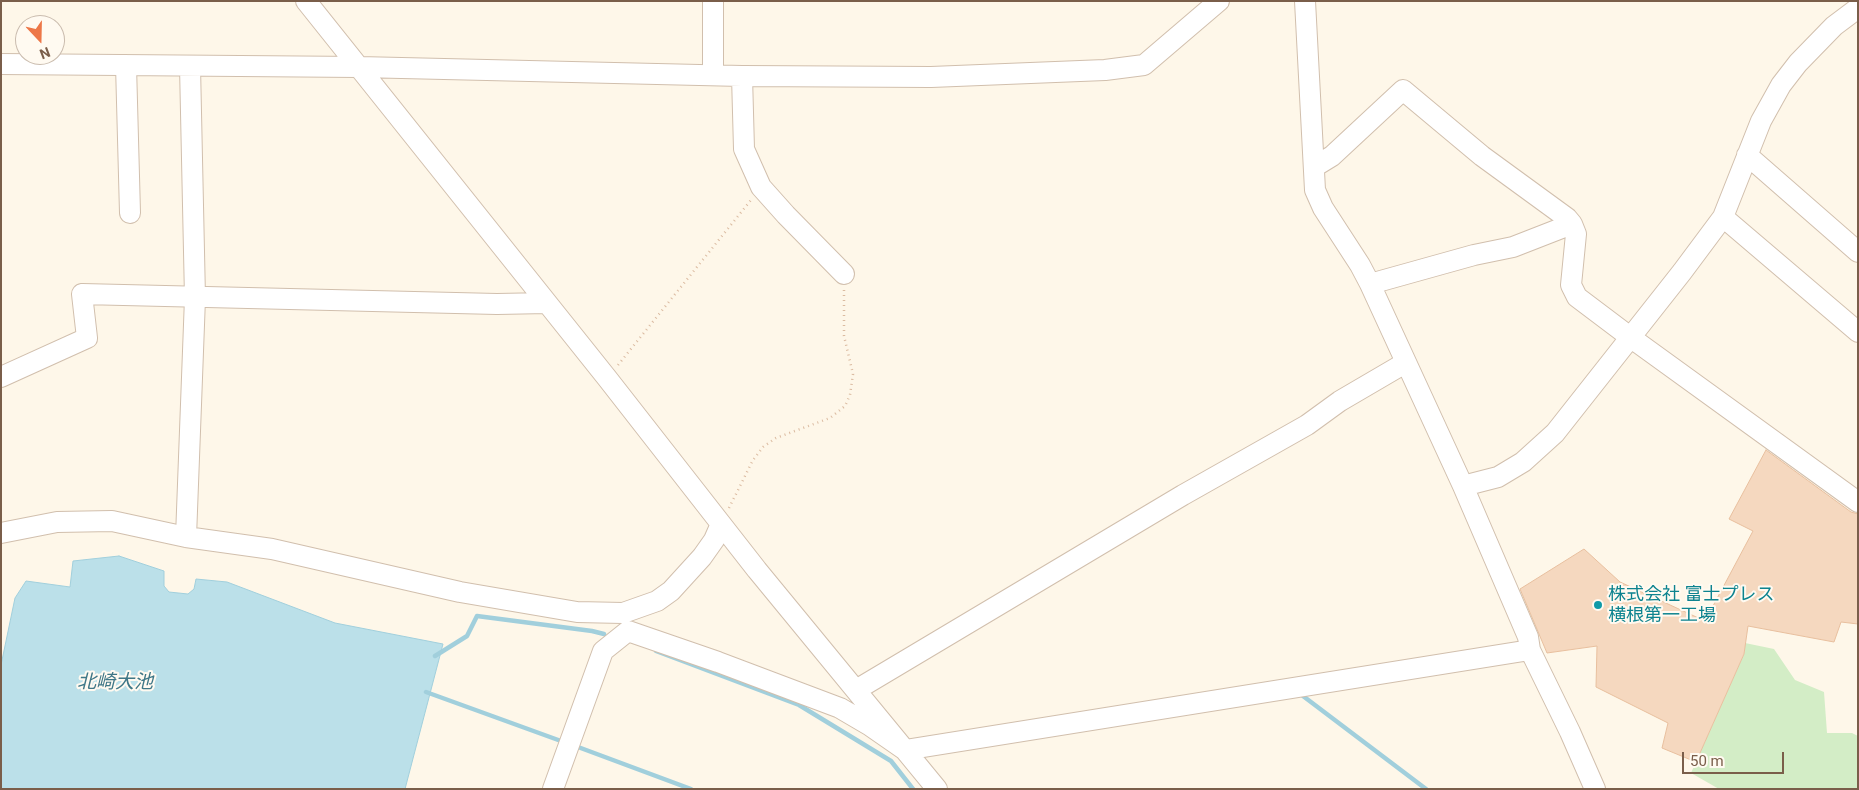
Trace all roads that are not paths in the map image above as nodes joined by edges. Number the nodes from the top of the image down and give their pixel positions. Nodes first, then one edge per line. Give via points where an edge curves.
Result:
1 (306, 1) edge
2 (713, 1) edge
3 (1305, 1) edge
4 (1211, 4) edge
5 (1858, 8) edge
6 (1, 64) edge
7 (126, 65) junction
8 (190, 66) junction
9 (359, 67) junction
10 (713, 75) junction
11 (742, 76) junction
12 (1747, 155) junction
13 (1314, 167) junction
14 (130, 213) dead end
15 (1723, 217) junction
16 (1572, 224) junction
17 (1858, 252) edge
18 (844, 274) road end
19 (1370, 284) junction
20 (194, 298) junction
21 (547, 303) junction
22 (1858, 332) edge
23 (1630, 337) junction
24 (1405, 363) junction
25 (1, 377) edge
26 (1463, 486) junction
27 (1858, 502) edge
28 (721, 524) junction
29 (1, 533) edge
30 (186, 537) junction
31 (626, 622) junction
32 (1530, 650) junction
33 (856, 690) junction
34 (906, 750) junction
35 (553, 789) edge
36 (937, 789) edge
37 (1595, 789) edge

1 - 9 street
2 - 10 street
3 - 13 street
4 - 11 street via 1144,65 1105,70 932,77
5 - 12 street via 1834,26 1798,62 1761,121
6 - 7 street
7 - 8 street
7 - 14 street
8 - 9 street
8 - 20 street
9 - 10 street
9 - 21 street
10 - 11 street
11 - 18 street via 744,149 761,187
12 - 15 street
12 - 17 street
13 - 16 street via 1332,156 1403,90 1482,156
13 - 19 street via 1315,190
15 - 22 street
15 - 23 street
16 - 19 street via 1513,247
16 - 23 street via 1576,234 1571,285 1576,297
19 - 24 street
20 - 21 street
20 - 25 street via 82,294 87,338
20 - 30 street
21 - 28 street
23 - 26 street via 1555,433 1523,462 1498,477
23 - 27 street
24 - 26 street
24 - 33 street via 1340,400 1307,425
26 - 32 street via 1528,637
28 - 31 street via 702,557 671,590
28 - 33 street
29 - 30 street via 58,522 112,521
30 - 31 street via 272,549 460,592
31 - 34 street via 718,662 840,708
31 - 35 street via 603,651
32 - 34 street
32 - 37 street
33 - 34 street
34 - 36 street

